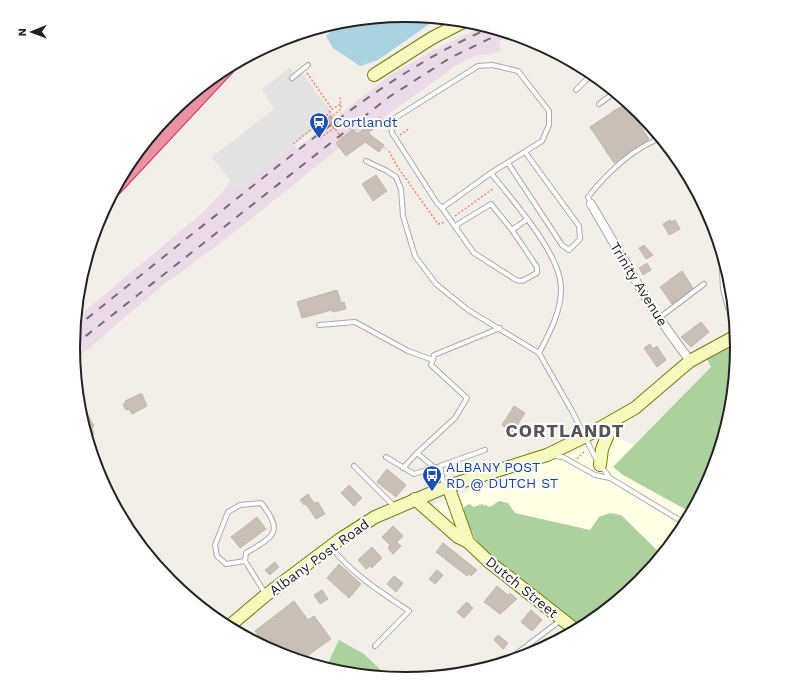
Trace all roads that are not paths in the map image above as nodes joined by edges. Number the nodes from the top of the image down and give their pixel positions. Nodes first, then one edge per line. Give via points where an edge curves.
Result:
1 (456, 26) edge
2 (308, 65) dead end
3 (374, 75) dead end
4 (292, 78) dead end
5 (588, 78) edge
6 (208, 89) edge
7 (576, 90) dead end
8 (611, 95) edge
9 (599, 104) dead end
10 (656, 140) edge
11 (525, 152) junction
12 (366, 161) dead end
13 (508, 163) junction
14 (135, 166) edge
15 (491, 173) junction
16 (591, 204) joint
17 (442, 208) junction
18 (526, 220) junction
19 (456, 228) junction
20 (512, 230) junction
21 (722, 277) edge
22 (704, 284) dead end
23 (728, 308) edge
24 (659, 318) junction
25 (319, 325) dead end
26 (500, 328) junction
27 (730, 339) edge
28 (539, 353) junction
29 (432, 360) junction
30 (690, 361) junction
31 (614, 420) junction
32 (584, 437) junction
33 (485, 450) dead end
34 (417, 453) junction
35 (546, 455) junction
36 (386, 457) dead end
37 (600, 465) junction
38 (354, 466) dead end
39 (440, 466) junction
40 (403, 468) junction
41 (434, 468) junction
42 (610, 478) junction
43 (446, 487) junction
44 (415, 499) junction
45 (395, 507) junction
46 (680, 521) edge
47 (468, 542) junction
48 (331, 546) junction
49 (245, 561) junction
50 (266, 595) junction
51 (562, 619) junction
52 (233, 623) edge
53 (572, 627) edge
54 (375, 646) dead end
55 (517, 653) edge

1 - 3 main road
2 - 4 lane
5 - 7 lane
6 - 14 highway
8 - 9 lane
10 - 16 lane via 648,143 606,175 588,197
11 - 13 lane
11 - 13 lane via 579,226 580,239 569,250 562,245
11 - 17 lane via 542,141 549,125 549,111 518,71 492,65 478,66 395,118 391,126 392,133
12 - 26 lane via 396,178 401,189 403,216 415,256 436,284 468,310
13 - 15 lane
15 - 17 lane
15 - 18 lane
16 - 24 street, Trinity Avenue
17 - 19 lane
18 - 20 lane
18 - 28 lane via 543,242 557,268 560,280 559,306
19 - 20 lane via 458,224 491,204
19 - 20 lane via 474,253 516,280 522,281 537,273 537,266
21 - 23 lane
22 - 24 lane
24 - 30 street, Trinity Avenue
25 - 29 lane via 355,322 408,351
26 - 28 lane
26 - 29 lane via 434,355
27 - 30 main road, Albany Post Road
28 - 32 lane
29 - 34 lane via 431,365 467,398 455,418
30 - 31 main road, Albany Post Road via 635,408
31 - 32 main road, Albany Post Road
31 - 37 main road via 602,449
32 - 35 main road, Albany Post Road
32 - 37 lane
33 - 39 lane
34 - 40 lane
34 - 41 lane
35 - 42 lane via 563,457 595,475
35 - 43 main road, Albany Post Road
36 - 40 lane
37 - 42 lane
38 - 45 lane
39 - 41 lane
39 - 43 lane
40 - 41 lane via 414,474
42 - 46 lane
43 - 44 main road, Albany Post Road
43 - 47 main road
44 - 45 main road, Albany Post Road
44 - 47 main road, Dutch Street via 458,537
45 - 48 main road, Albany Post Road via 349,532
47 - 51 main road, Dutch Street via 488,561
48 - 50 main road, Albany Post Road
48 - 54 lane via 341,560 409,611
49 - 49 lane via 246,552 271,538 274,530 272,516 261,503 240,504 228,512 215,545 217,556 226,564
49 - 50 lane
50 - 52 main road, Albany Post Road
51 - 53 main road, Dutch Street
51 - 55 lane

